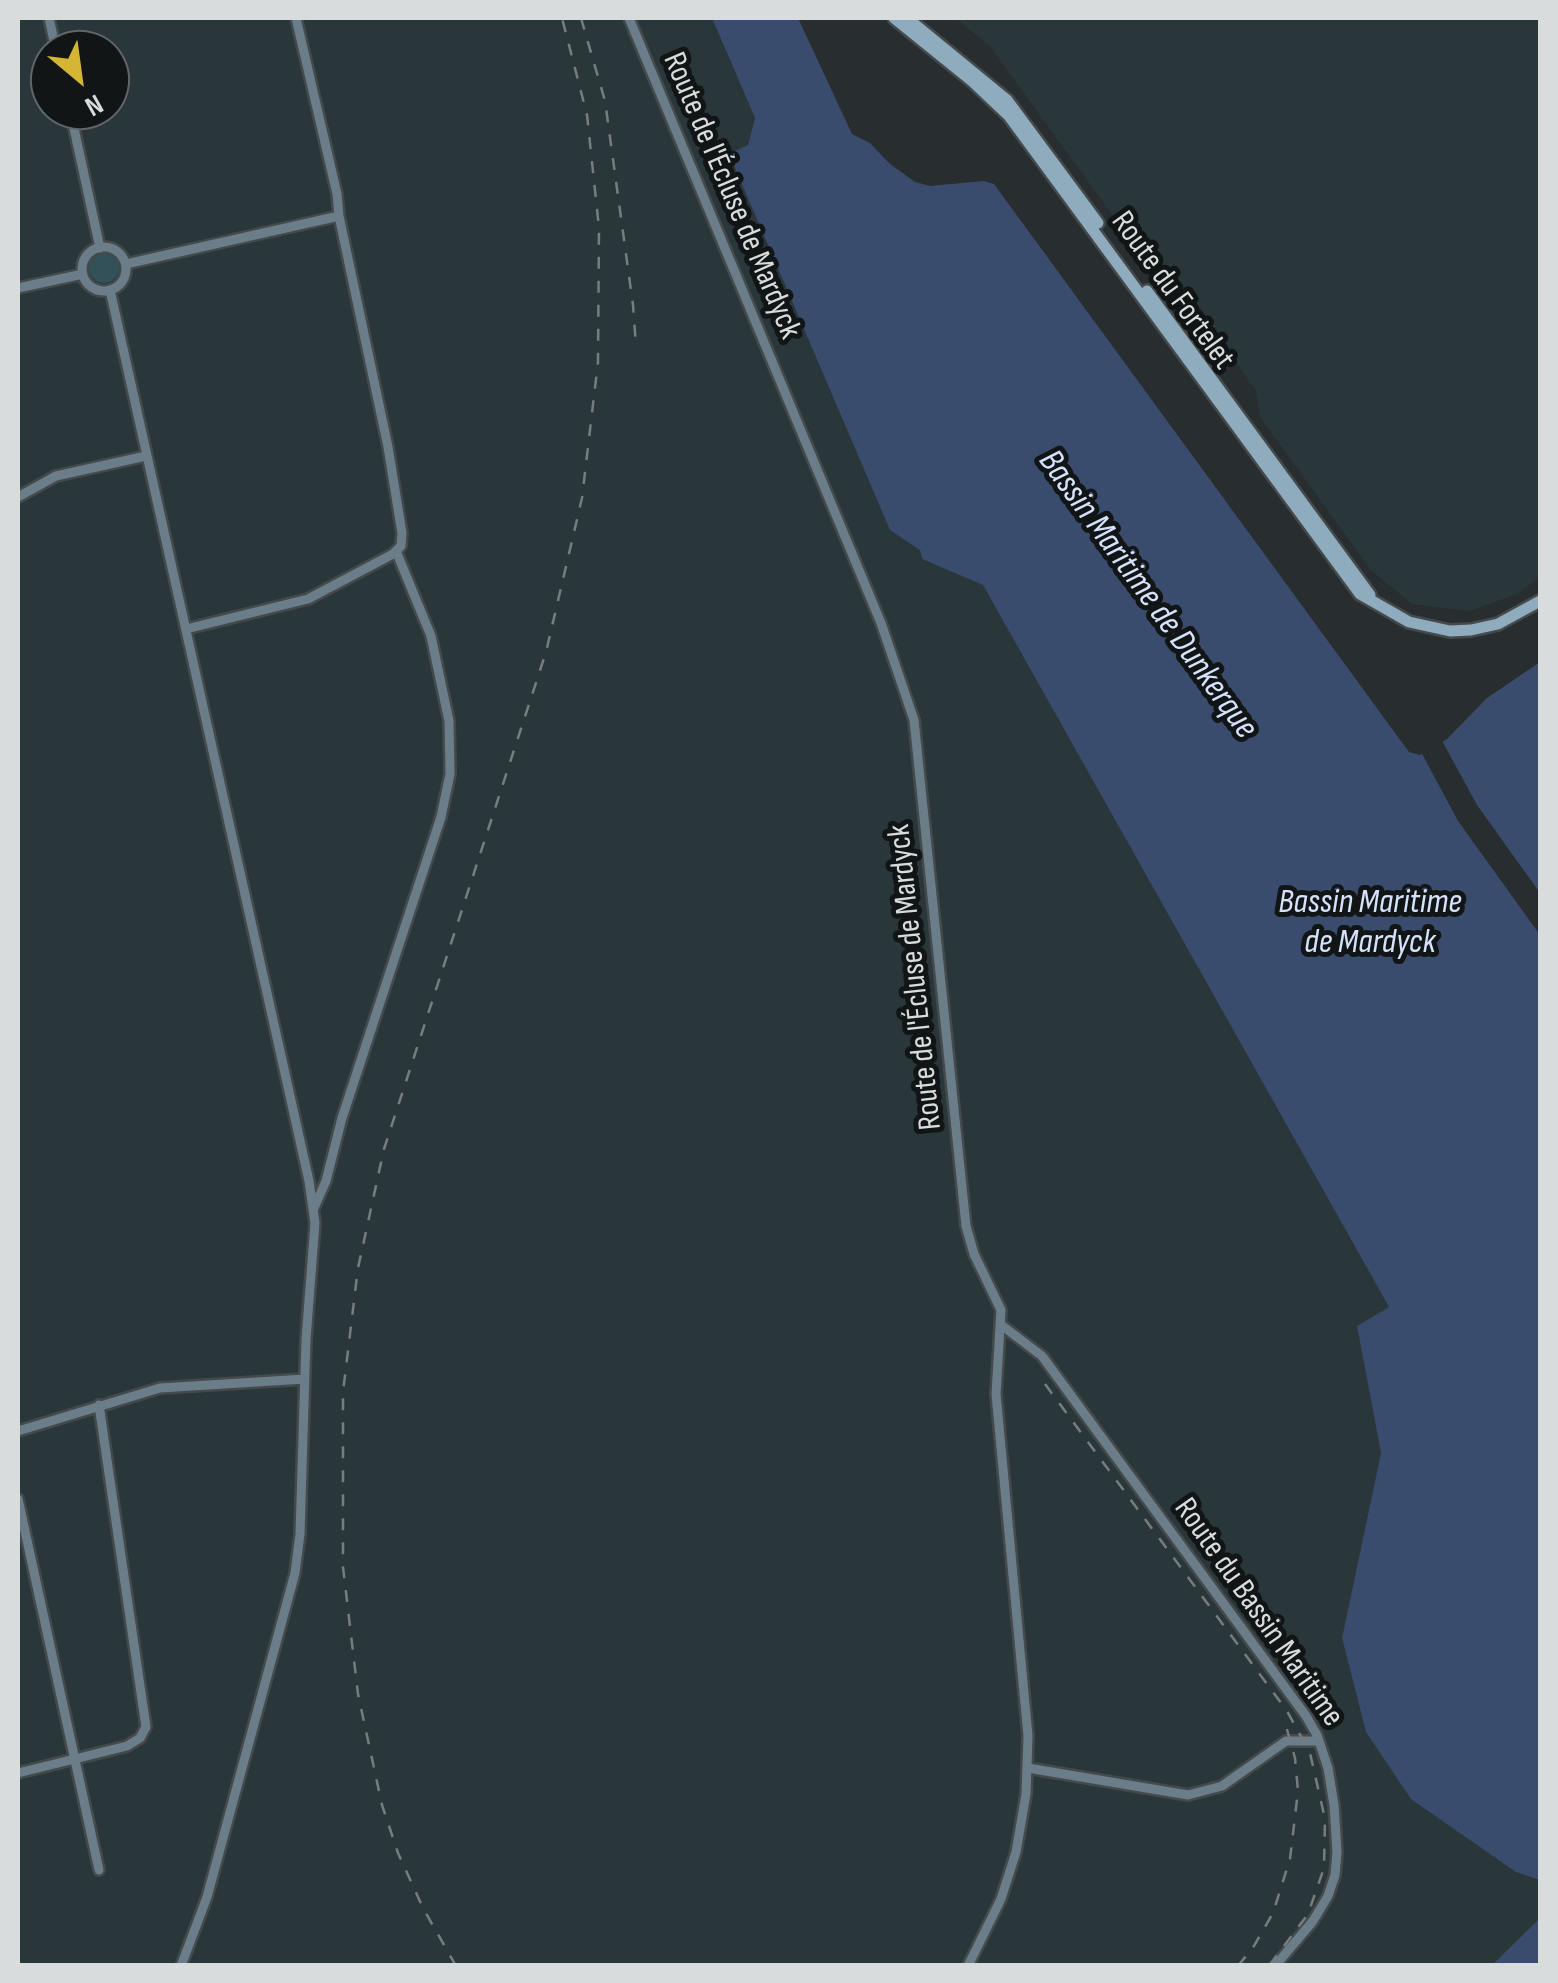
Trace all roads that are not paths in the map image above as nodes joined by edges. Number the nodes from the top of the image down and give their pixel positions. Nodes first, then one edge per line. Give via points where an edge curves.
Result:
1 (296, 18) edge
2 (304, 18) edge
3 (630, 18) edge
4 (894, 18) edge
5 (907, 18) edge
6 (304, 47) junction
7 (74, 130) edge
8 (339, 216) junction
9 (100, 248) junction
10 (126, 264) junction
11 (84, 274) junction
12 (18, 288) edge
13 (110, 290) junction
14 (146, 456) junction
15 (18, 497) edge
16 (396, 551) junction
17 (1540, 602) edge
18 (1388, 611) junction
19 (186, 630) junction
20 (314, 1208) junction
21 (1000, 1324) junction
22 (305, 1379) junction
23 (99, 1405) junction
24 (18, 1431) edge
25 (18, 1499) edge
26 (1319, 1741) junction
27 (75, 1760) junction
28 (1028, 1768) junction
29 (18, 1772) edge
30 (99, 1870) dead end
31 (181, 1966) edge
32 (968, 1966) edge
33 (1274, 1966) edge

1 - 6 street
2 - 6 street
3 - 21 street, Route de l'Écluse de Mardyck via 909,696 966,1226 1000,1304
4 - 18 main road, Route du Fortelet via 1009,116 1347,579
5 - 18 main road, Route du Fortelet via 1016,110 1357,578
6 - 8 street
7 - 9 street
8 - 10 street
8 - 16 street via 388,447 402,533
9 - 10 street via 117,251
9 - 11 street via 87,256
10 - 13 street via 124,279
11 - 12 street
11 - 13 street via 95,288
13 - 14 street
14 - 15 street via 56,476
14 - 19 street
16 - 19 street via 303,601
16 - 20 street via 431,636 449,720 450,774 442,817
17 - 18 main road, Route du Fortelet via 1505,622 1464,631 1425,628
19 - 20 street
20 - 22 street
21 - 26 street, Route du Bassin Maritime via 1042,1356
21 - 28 street, Route de l'Écluse de Mardyck via 996,1387
22 - 23 street via 172,1386
22 - 31 street via 295,1573
23 - 24 street
23 - 27 street via 146,1720 136,1742
25 - 27 street
26 - 28 street via 1282,1743 1222,1786 1188,1795
26 - 33 street, Route du Bassin Maritime via 1334,1805 1335,1876 1308,1929
27 - 29 street
27 - 30 street
28 - 32 street, Route de l'Écluse de Mardyck via 1012,1867

